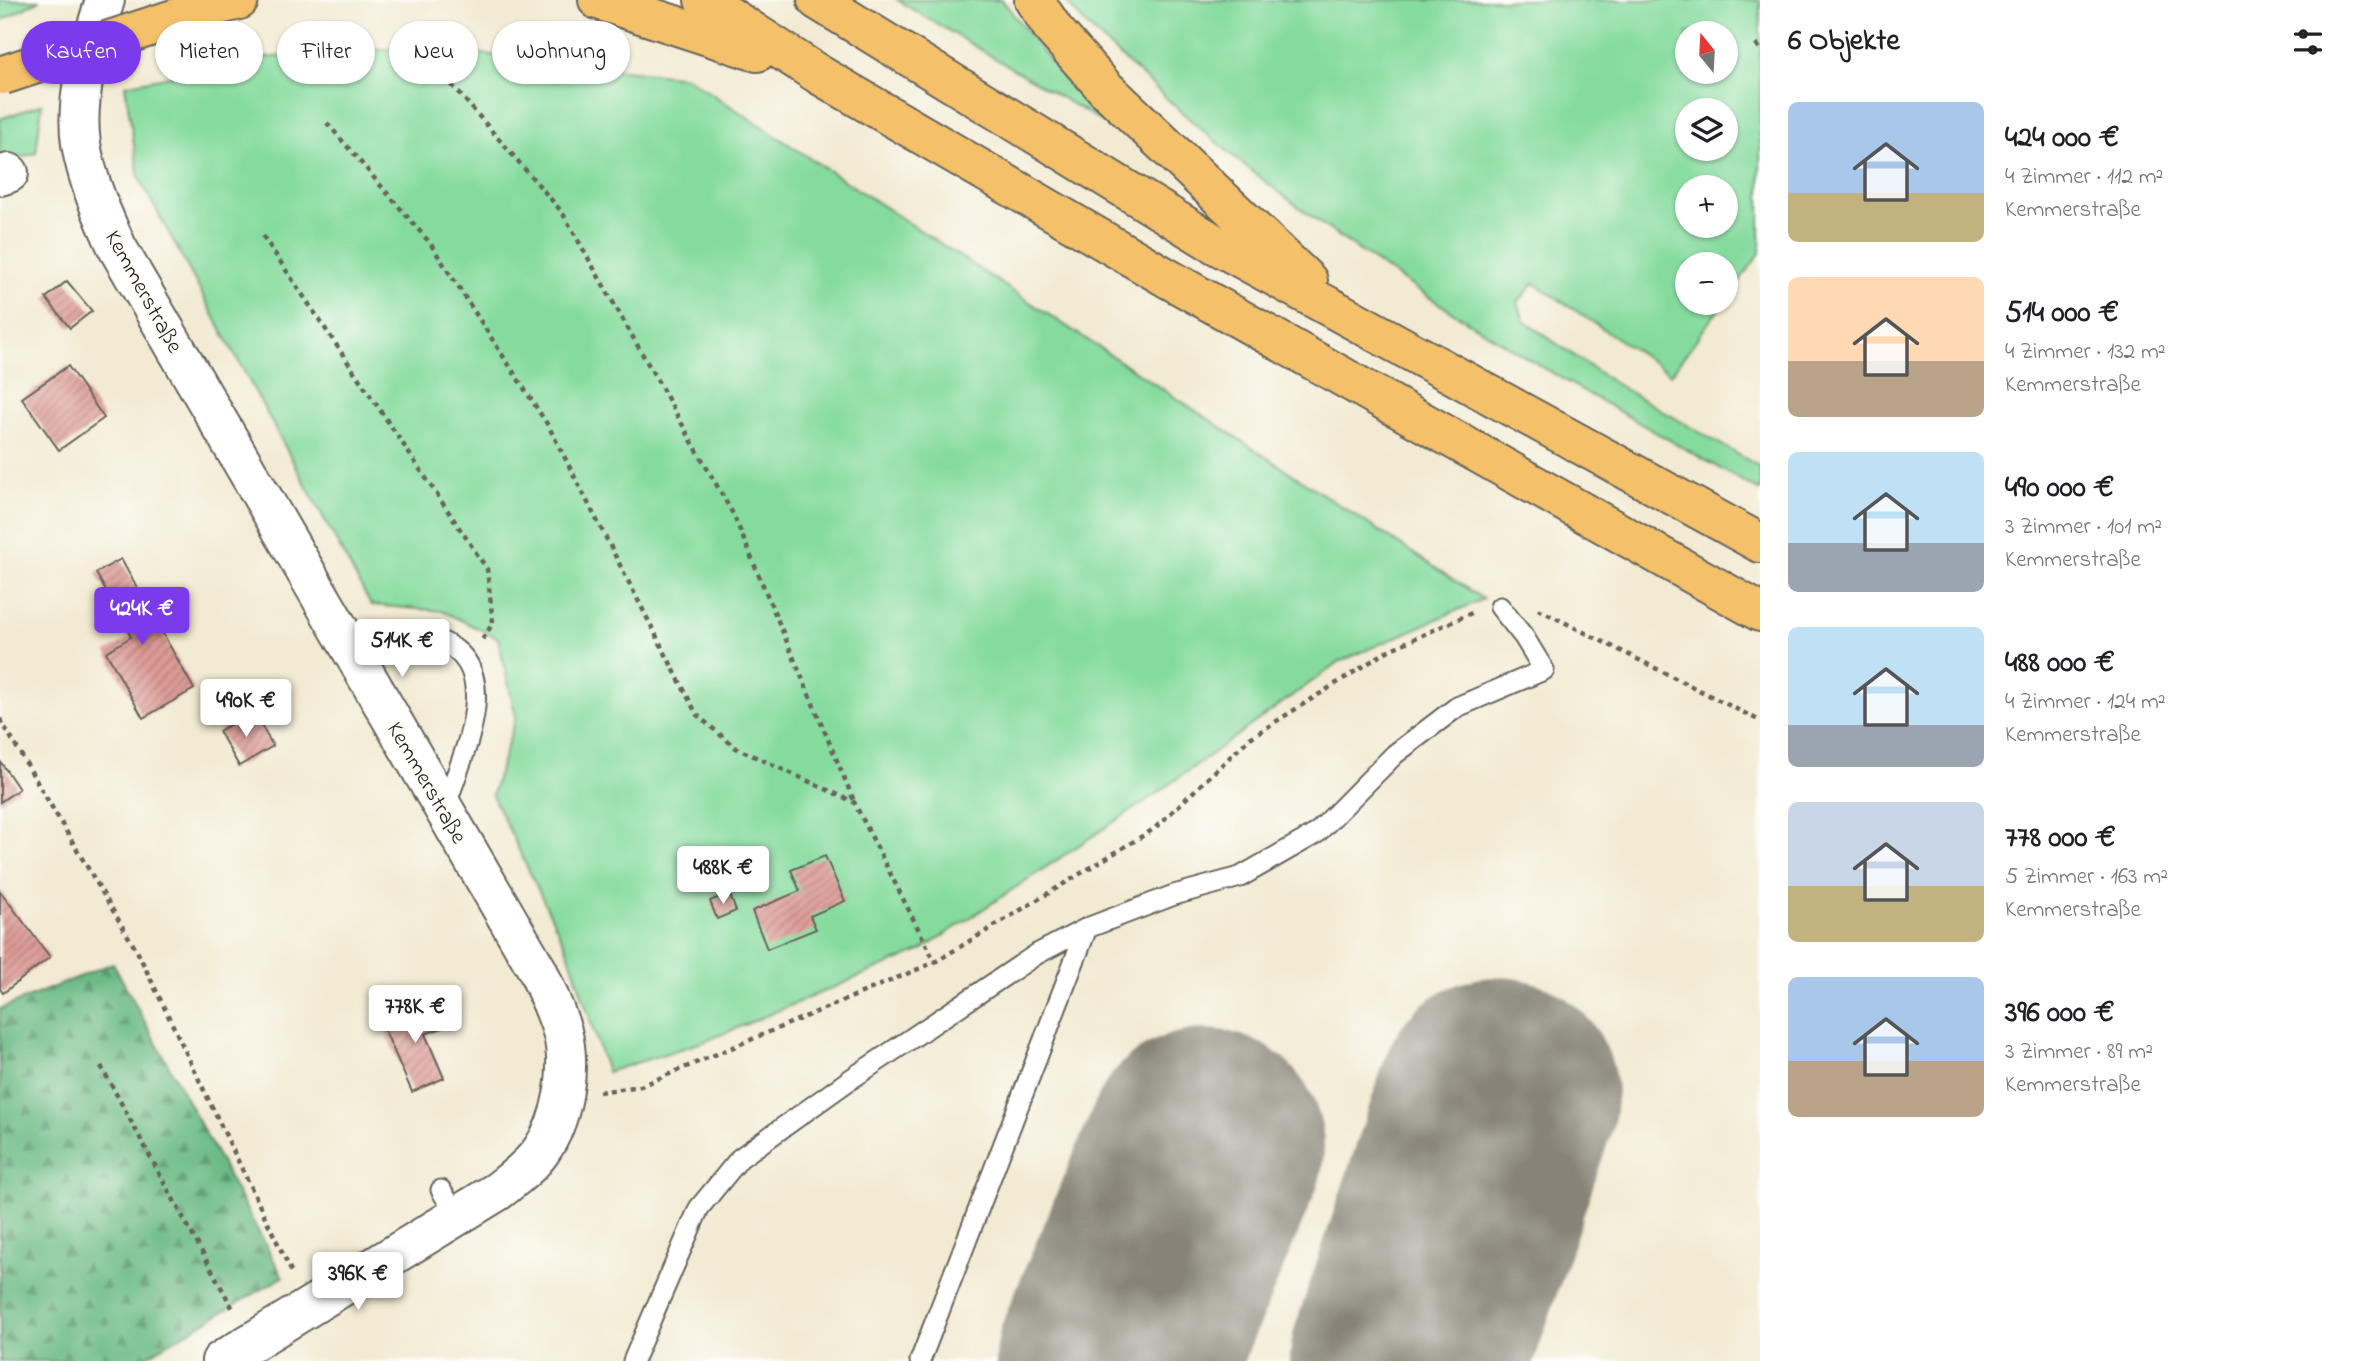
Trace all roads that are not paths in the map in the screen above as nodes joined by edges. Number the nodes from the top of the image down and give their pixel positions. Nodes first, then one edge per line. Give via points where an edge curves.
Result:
1 (105, 0) edge
2 (598, 0) edge
3 (704, 0) edge
4 (817, 0) edge
5 (1034, 0) edge
6 (222, 4) edge
7 (818, 74) junction
8 (1, 76) edge
9 (1350, 321) junction
10 (1760, 543) edge
11 (1500, 607) road end
12 (1760, 612) edge
13 (346, 641) junction
14 (444, 809) junction
15 (1087, 928) junction
16 (236, 1352) edge
17 (633, 1361) edge
18 (920, 1361) edge

1 - 13 street, Kemmerstraße via 81,92 81,143 94,196 117,247
2 - 7 highway
3 - 7 highway
4 - 9 highway via 1215,244
5 - 9 highway via 1105,88
6 - 8 highway, bridge
7 - 12 highway via 1337,376
9 - 10 highway
11 - 15 lane via 1544,670 1457,707 1395,754 1317,833 1240,877 1174,895
13 - 14 street, Kemmerstraße
13 - 14 lane via 377,631 410,633 451,644 468,661 476,682 476,703
14 - 16 street, Kemmerstraße via 538,971 562,1032 563,1095 542,1150 498,1191 449,1203 310,1307
15 - 17 lane via 1037,954 740,1158 699,1209
15 - 18 lane

